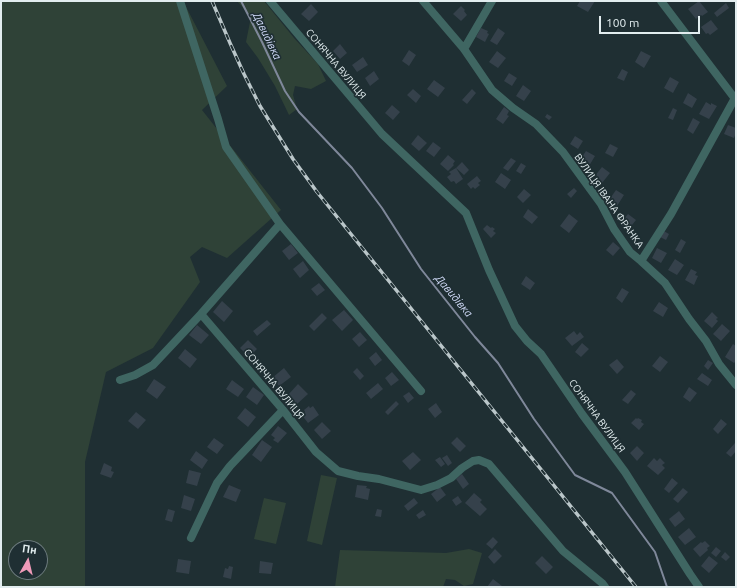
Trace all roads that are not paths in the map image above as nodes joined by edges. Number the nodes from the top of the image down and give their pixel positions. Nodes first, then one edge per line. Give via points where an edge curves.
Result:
1 (180, 1) edge
2 (270, 1) edge
3 (423, 1) edge
4 (492, 1) edge
5 (661, 1) edge
6 (464, 49) junction
7 (735, 99) edge
8 (280, 224) junction
9 (641, 261) junction
10 (201, 314) junction
11 (120, 380) dead end
12 (736, 385) edge
13 (421, 392) dead end
14 (283, 410) junction
15 (191, 538) dead end
16 (605, 587) edge
17 (699, 587) edge

1 - 8 street via 226,147
2 - 17 street, СОНЯЧНА ВУЛИЦЯ via 382,134 466,212 515,326 541,354 625,472
3 - 6 street, ВУЛИЦЯ ІВАНА ФРАНКА
4 - 6 street
5 - 7 street
6 - 9 street, ВУЛИЦЯ ІВАНА ФРАНКА via 492,90 536,124 562,152 601,204 630,252
7 - 9 street via 671,214
8 - 10 street
8 - 13 street
9 - 12 street, ВУЛИЦЯ ІВАНА ФРАНКА via 665,283
10 - 11 street via 152,366
10 - 14 street, СОНЯЧНА ВУЛИЦЯ
14 - 15 street via 217,483
14 - 16 street, СОНЯЧНА ВУЛИЦЯ via 316,452 338,471 421,490 451,478 473,461 479,460 489,464 563,551

